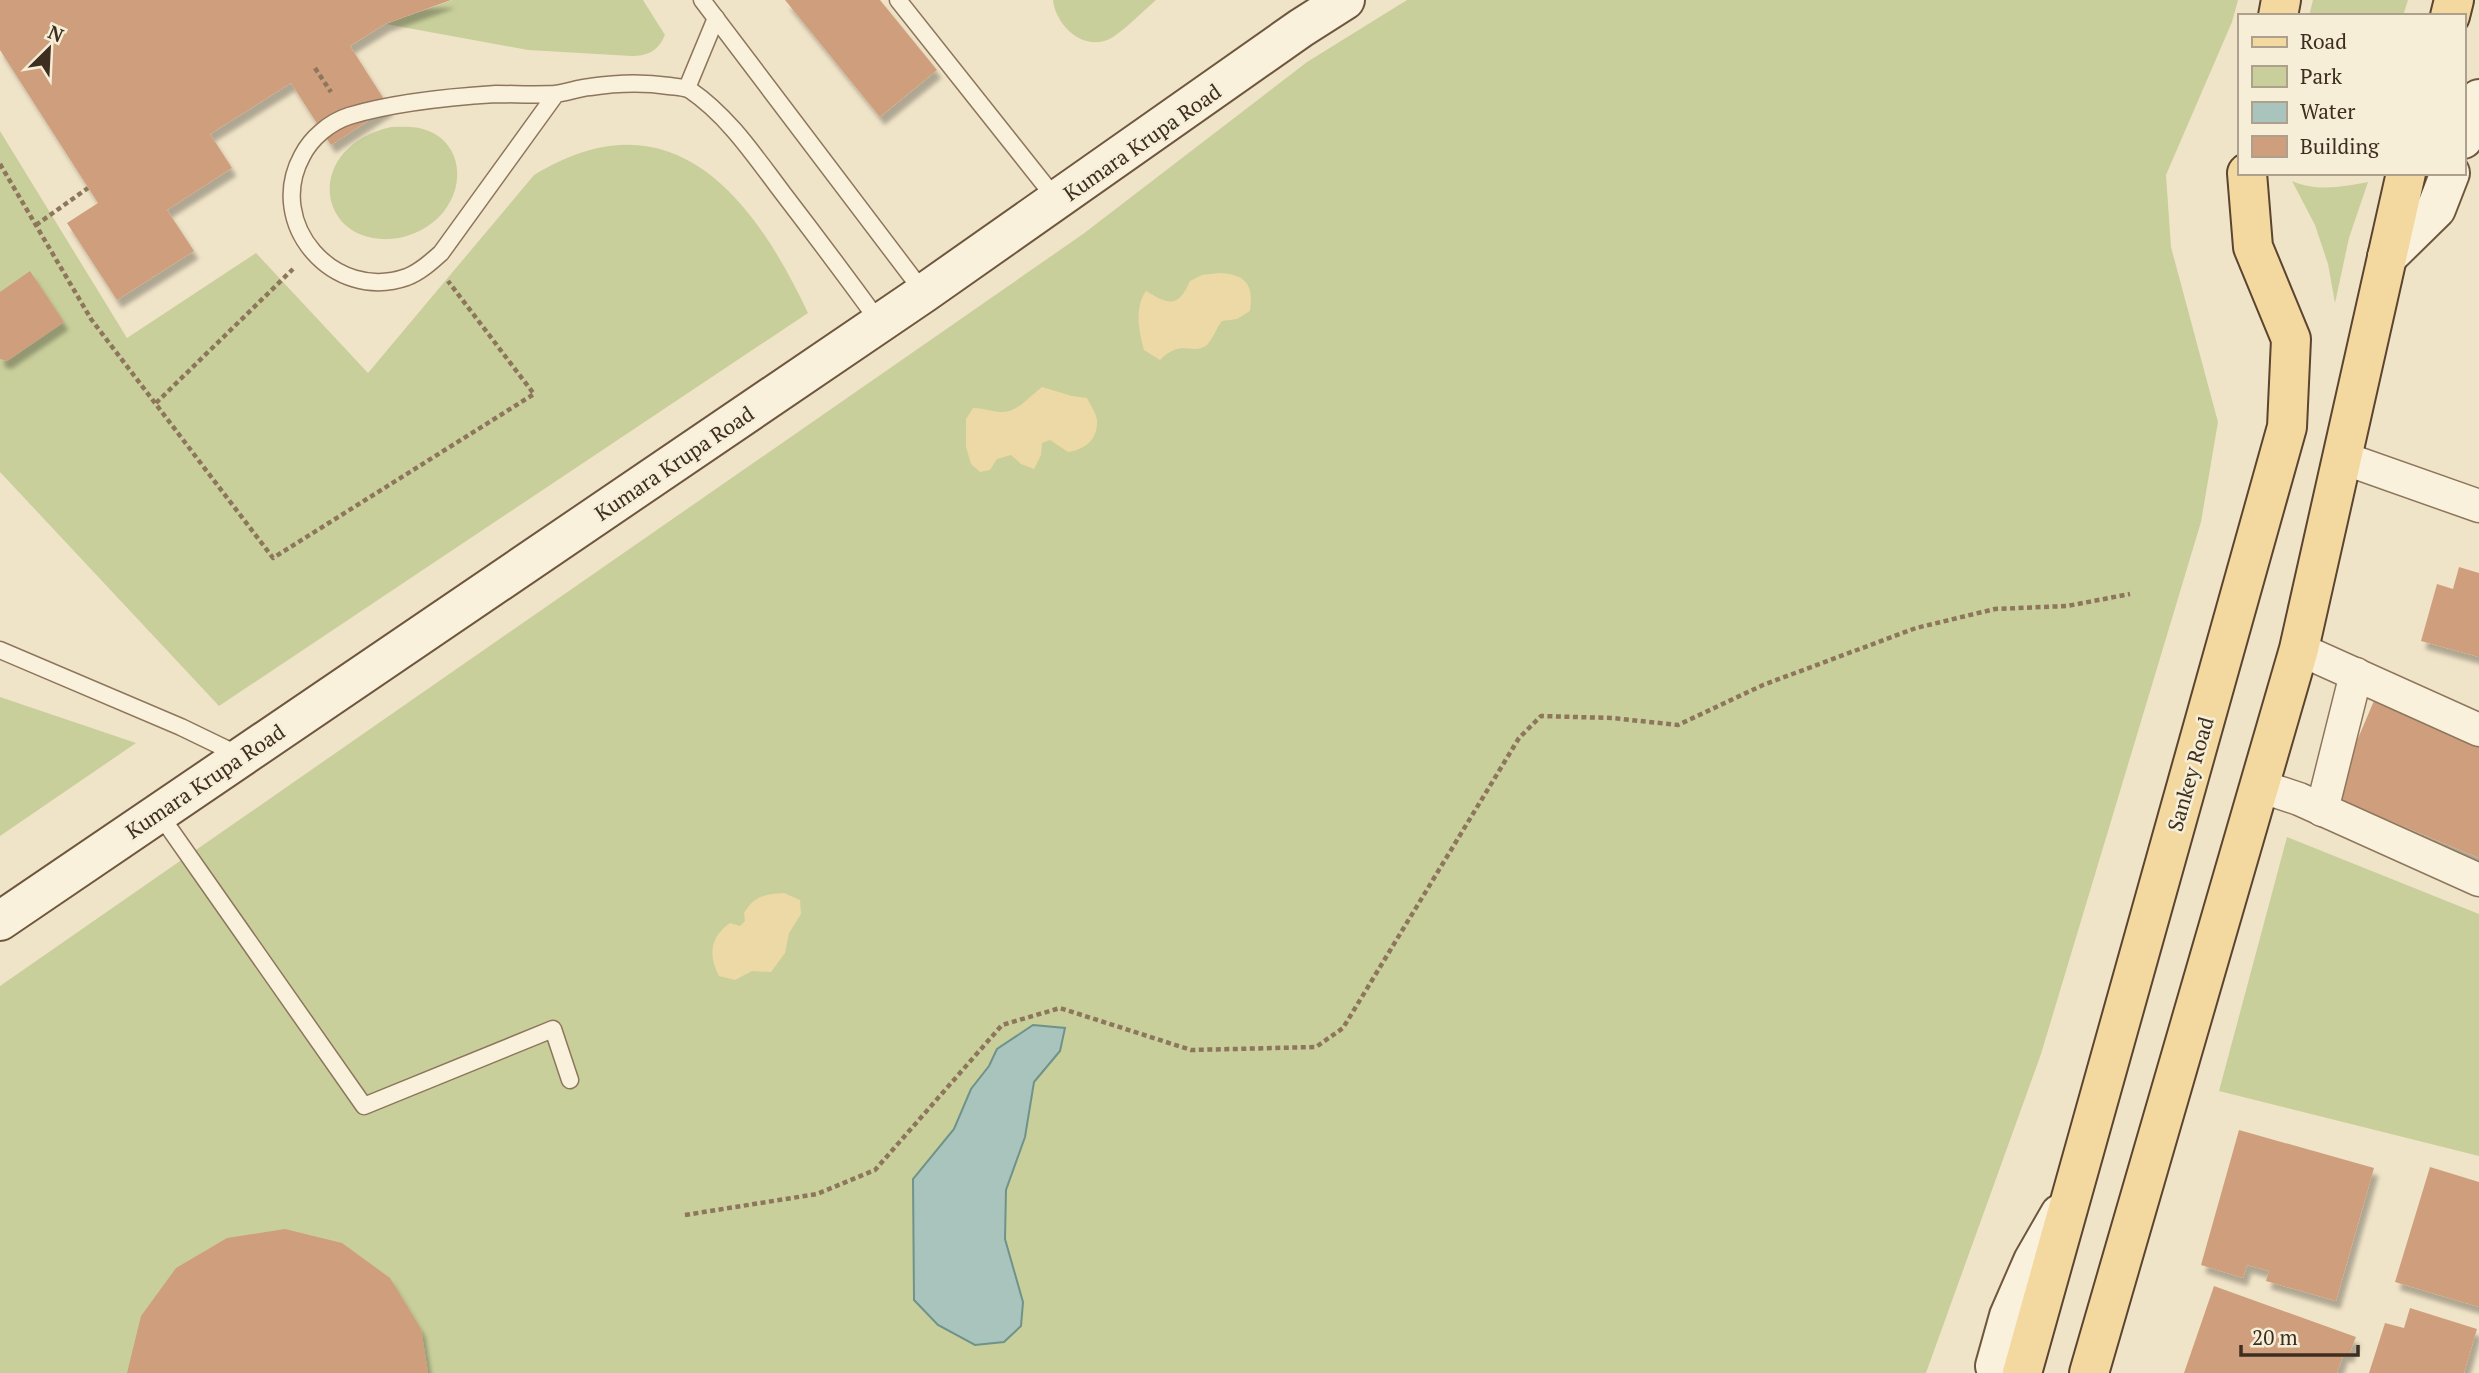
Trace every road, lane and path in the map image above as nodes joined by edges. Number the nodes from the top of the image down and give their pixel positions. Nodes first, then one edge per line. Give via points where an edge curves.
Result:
1 (702, 0) edge
2 (898, 0) edge
3 (1345, 0) edge
4 (716, 18) junction
5 (687, 88) junction
6 (556, 94) junction
7 (2479, 99) edge
8 (2465, 134) edge
9 (0, 164) edge
10 (2247, 175) edge
11 (2406, 175) edge
12 (2449, 175) edge
13 (88, 188) dead end
14 (1058, 201) junction
15 (36, 225) junction
16 (311, 251) junction
17 (2387, 257) junction
18 (433, 261) junction
19 (924, 293) junction
20 (880, 323) junction
21 (156, 403) junction
22 (2343, 458) junction
23 (2479, 506) edge
24 (2130, 594) dead end
25 (2299, 649) junction
26 (0, 650) edge
27 (2356, 674) junction
28 (2479, 730) edge
29 (243, 756) junction
30 (2260, 786) junction
31 (2322, 810) junction
32 (158, 812) junction
33 (2479, 880) edge
34 (0, 921) edge
35 (570, 1080) dead end
36 (685, 1215) dead end
37 (2009, 1369) edge
38 (2089, 1373) edge

1 - 4 lane
2 - 14 lane
3 - 14 street, Kumara Krupa Road
4 - 5 lane
4 - 19 lane
5 - 6 lane via 624,83
5 - 20 lane via 729,122
6 - 16 lane via 435,100 347,116 329,125 313,139 294,174 293,214
6 - 18 lane
7 - 8 street
9 - 15 path
10 - 37 main road, Sankey Road via 2253,247 2291,339 2287,428 2071,1193
11 - 17 main road
12 - 17 street via 2436,209
13 - 15 path
14 - 19 street, Kumara Krupa Road
15 - 21 path via 92,318
16 - 18 lane via 345,276 365,281 407,277
16 - 21 path
17 - 22 main road
18 - 21 path via 534,394 273,558
19 - 20 street, Kumara Krupa Road
20 - 29 street, Kumara Krupa Road
22 - 23 street
22 - 25 main road
24 - 36 path via 2067,606 1995,609 1916,628 1763,685 1678,725 1541,716 1519,738 1343,1028 1316,1047 1191,1050 1060,1008 1002,1025 875,1170 817,1194
25 - 27 street
25 - 30 main road
26 - 29 lane
27 - 28 street
27 - 31 street
29 - 32 street, Kumara Krupa Road
30 - 31 street
30 - 38 main road
31 - 33 street
32 - 34 street, Kumara Krupa Road
32 - 35 lane via 364,1106 552,1029

